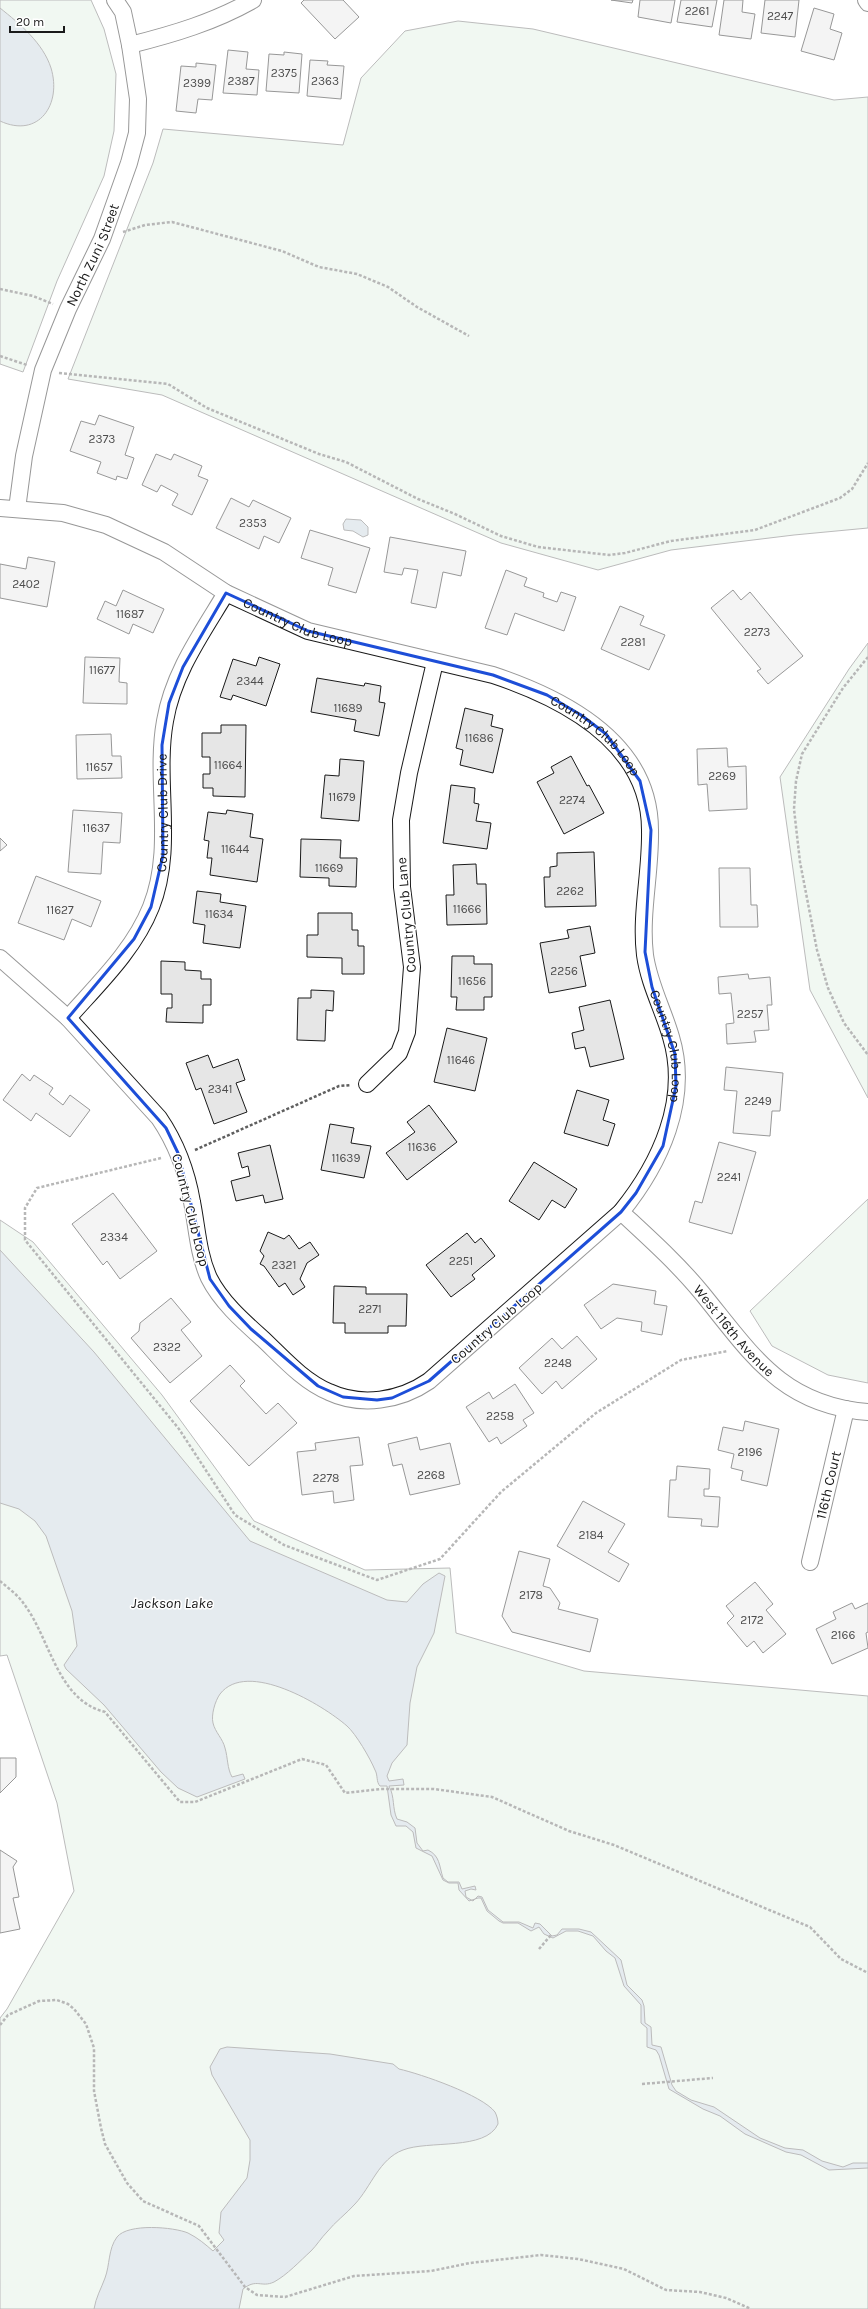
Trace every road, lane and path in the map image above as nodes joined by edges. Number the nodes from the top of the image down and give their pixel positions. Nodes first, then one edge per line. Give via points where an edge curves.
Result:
1 (115, 0) edge
2 (253, 0) edge
3 (866, 0) edge
4 (868, 3) edge
5 (130, 45) junction
6 (102, 239) junction
7 (0, 289) edge
8 (68, 309) junction
9 (469, 336) dead end
10 (0, 356) edge
11 (43, 370) junction
12 (868, 463) edge
13 (0, 508) edge
14 (17, 508) junction
15 (226, 592) junction
16 (868, 657) edge
17 (435, 662) junction
18 (0, 958) edge
19 (68, 1018) junction
20 (868, 1055) edge
21 (367, 1084) dead end
22 (622, 1212) junction
23 (846, 1409) junction
24 (868, 1412) edge
25 (810, 1562) dead end
26 (0, 1581) edge
27 (551, 1935) dead end
28 (539, 1948) dead end
29 (868, 1973) edge
30 (0, 2025) edge
31 (713, 2078) dead end
32 (642, 2084) dead end
33 (751, 2309) edge

1 - 5 street, North Zuni Street via 123,12
2 - 5 street via 196,27
3 - 4 street
5 - 6 street, North Zuni Street via 138,99 137,133
6 - 8 street, North Zuni Street
6 - 9 path via 145,225 172,222 216,232 282,251 319,267 357,274 388,288
7 - 8 path via 33,296
8 - 11 street, North Zuni Street
10 - 11 path
11 - 12 path via 168,384 207,408 319,454 346,462 418,499 501,536 538,547 577,552 609,555 672,540 755,530 840,498 852,489
11 - 14 street, North Zuni Street via 24,456
13 - 14 street, Country Club Loop
14 - 15 street, Country Club Loop via 63,513 106,525 164,552
15 - 17 street, Country Club Loop via 308,631
15 - 19 street, Country Club Drive via 183,667 169,703 162,745 163,855 151,908 134,940
16 - 20 path via 843,688 802,754 796,781 794,809 817,950 828,988 844,1024
17 - 21 street, Country Club Lane via 410,765 401,820 402,886 412,967 407,1032 399,1053
17 - 22 street, Country Club Loop via 493,675 518,684 547,695 581,715 606,734 621,750 640,781 646,798 650,830 645,952 652,987 664,1015 675,1054 676,1086 663,1146
18 - 19 street, Country Club Loop
19 - 22 street, Country Club Loop via 166,1128 178,1153 192,1200 201,1256 210,1279 229,1306 251,1329 294,1368 329,1392 344,1397 377,1400 392,1398 419,1388 499,1322
22 - 23 street, West 116th Avenue via 680,1268 758,1362 795,1390 817,1401
23 - 24 street, West 116th Avenue
23 - 25 street, 116th Court
26 - 29 path via 24,1603 71,1690 90,1705 105,1712 177,1800 187,1803 197,1801 302,1760 326,1766 345,1793 381,1789 434,1789 492,1797 569,1831 614,1845 802,1924 817,1932 841,1959
27 - 28 path
30 - 33 path via 8,2015 39,2000 57,2000 74,2009 86,2024 94,2048 94,2091 105,2144 127,2183 143,2201 199,2226 245,2287 257,2294 286,2297 354,2276 431,2271 470,2263 541,2255 578,2259 624,2269 666,2290 700,2292 726,2298
31 - 32 path

